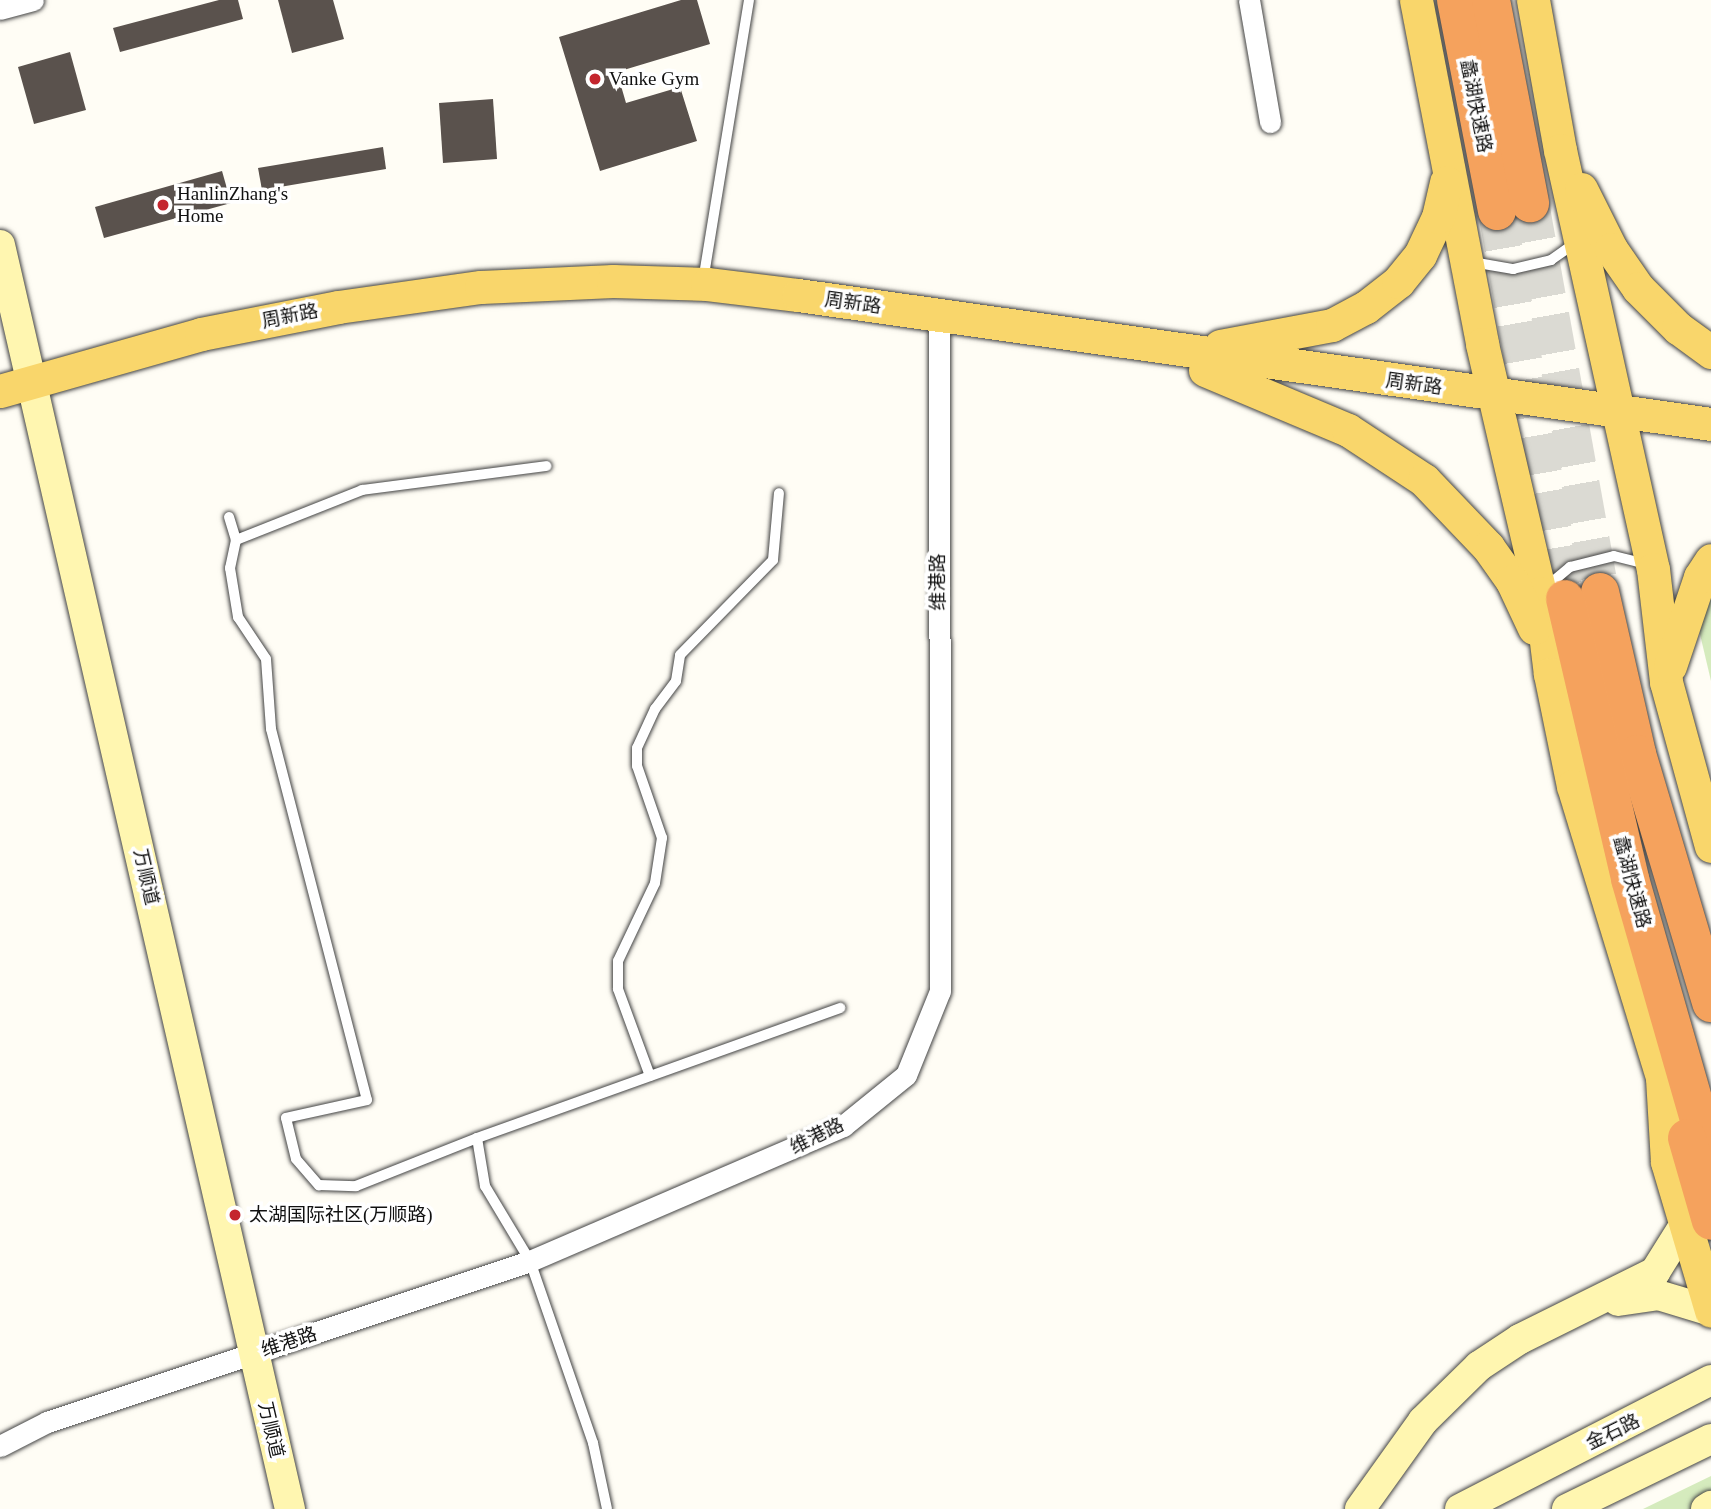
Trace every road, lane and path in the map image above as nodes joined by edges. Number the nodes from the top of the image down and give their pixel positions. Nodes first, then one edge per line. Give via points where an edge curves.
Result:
1 (33, 0) edge
2 (749, 0) edge
3 (1250, 0) edge
4 (1416, 0) edge
5 (1456, 0) edge
6 (1491, 0) edge
7 (1533, 0) edge
8 (0, 9) edge
9 (1270, 122) dead end
10 (1560, 150) junction
11 (1448, 173) junction
12 (1579, 238) junction
13 (0, 245) edge
14 (1466, 260) junction
15 (703, 284) junction
16 (0, 318) edge
17 (935, 320) junction
18 (1711, 352) edge
19 (1182, 357) junction
20 (17, 390) edge
21 (1496, 400) junction
22 (1618, 414) junction
23 (1711, 424) edge
24 (1711, 432) edge
25 (546, 466) dead end
26 (779, 493) dead end
27 (229, 517) dead end
28 (236, 540) junction
29 (1711, 560) edge
30 (1653, 569) junction
31 (1568, 595) junction
32 (1550, 674) junction
33 (1666, 682) junction
34 (1711, 846) edge
35 (1711, 1003) edge
36 (840, 1008) dead end
37 (650, 1076) junction
38 (1662, 1078) joint
39 (477, 1138) junction
40 (1711, 1163) edge
41 (1698, 1222) edge
42 (527, 1257) junction
43 (1711, 1311) edge
44 (243, 1353) junction
45 (1711, 1380) edge
46 (0, 1436) edge
47 (1711, 1439) edge
48 (0, 1446) edge
49 (1711, 1506) edge
50 (270, 1509) edge
51 (290, 1509) edge
52 (607, 1509) edge
53 (1360, 1509) edge
54 (1377, 1509) edge
55 (1460, 1509) edge
56 (1567, 1509) edge
57 (1706, 1509) edge

1 - 8 street
2 - 15 lane
3 - 9 street
4 - 11 main road
5 - 6 highway, 蠡湖快速路 via 1513,207
7 - 10 main road
10 - 12 main road
10 - 18 main road via 1611,249 1638,288 1678,328
11 - 14 main road
11 - 19 main road via 1438,217 1420,255 1398,282 1366,307 1332,325
12 - 14 lane via 1551,260 1513,269
12 - 22 main road
13 - 20 street, 万顺道
14 - 21 main road
15 - 17 main road, 周新路
15 - 20 main road, 周新路 via 613,281 481,287 338,307 201,334
16 - 20 street, 万顺道
17 - 19 main road, 周新路
17 - 20 main road, 周新路 via 699,293 479,296 203,342
17 - 42 street, 维港路 via 931,989 900,1067 837,1119
19 - 21 main road, 周新路
19 - 32 main road via 1348,430 1424,480 1460,515 1511,581 1530,615
20 - 44 street, 万顺道
21 - 22 main road, 周新路
21 - 31 main road
22 - 23 main road, 周新路
22 - 24 main road, 周新路
22 - 30 main road
25 - 28 lane via 362,490
26 - 37 lane via 773,560 680,655 676,681 655,709 637,748 637,766 662,838 655,883 618,961 618,989
27 - 28 lane
28 - 39 lane via 230,568 238,617 266,659 271,729 367,1100 286,1118 296,1159 319,1185 356,1186
29 - 33 main road via 1696,586
30 - 31 lane via 1632,558 1614,556 1570,567
30 - 33 main road
31 - 32 main road
31 - 35 highway, 蠡湖快速路 via 1637,754
31 - 40 highway, 蠡湖快速路 via 1630,879
32 - 38 main road via 1573,786
33 - 34 main road
36 - 37 lane
37 - 39 lane
38 - 41 highway via 1681,1115
39 - 42 lane via 485,1186
41 - 43 main road
41 - 53 street via 1655,1272 1520,1339 1479,1366 1423,1421
42 - 44 street, 维港路
42 - 52 lane via 593,1443
43 - 54 street via 1658,1295 1623,1298 1523,1348 1484,1372 1454,1399 1382,1486
44 - 46 street, 维港路 via 43,1414
44 - 48 street, 维港路 via 47,1422
44 - 50 street, 万顺道
44 - 51 street, 万顺道
45 - 55 street, 金石路
47 - 56 street
49 - 57 street

